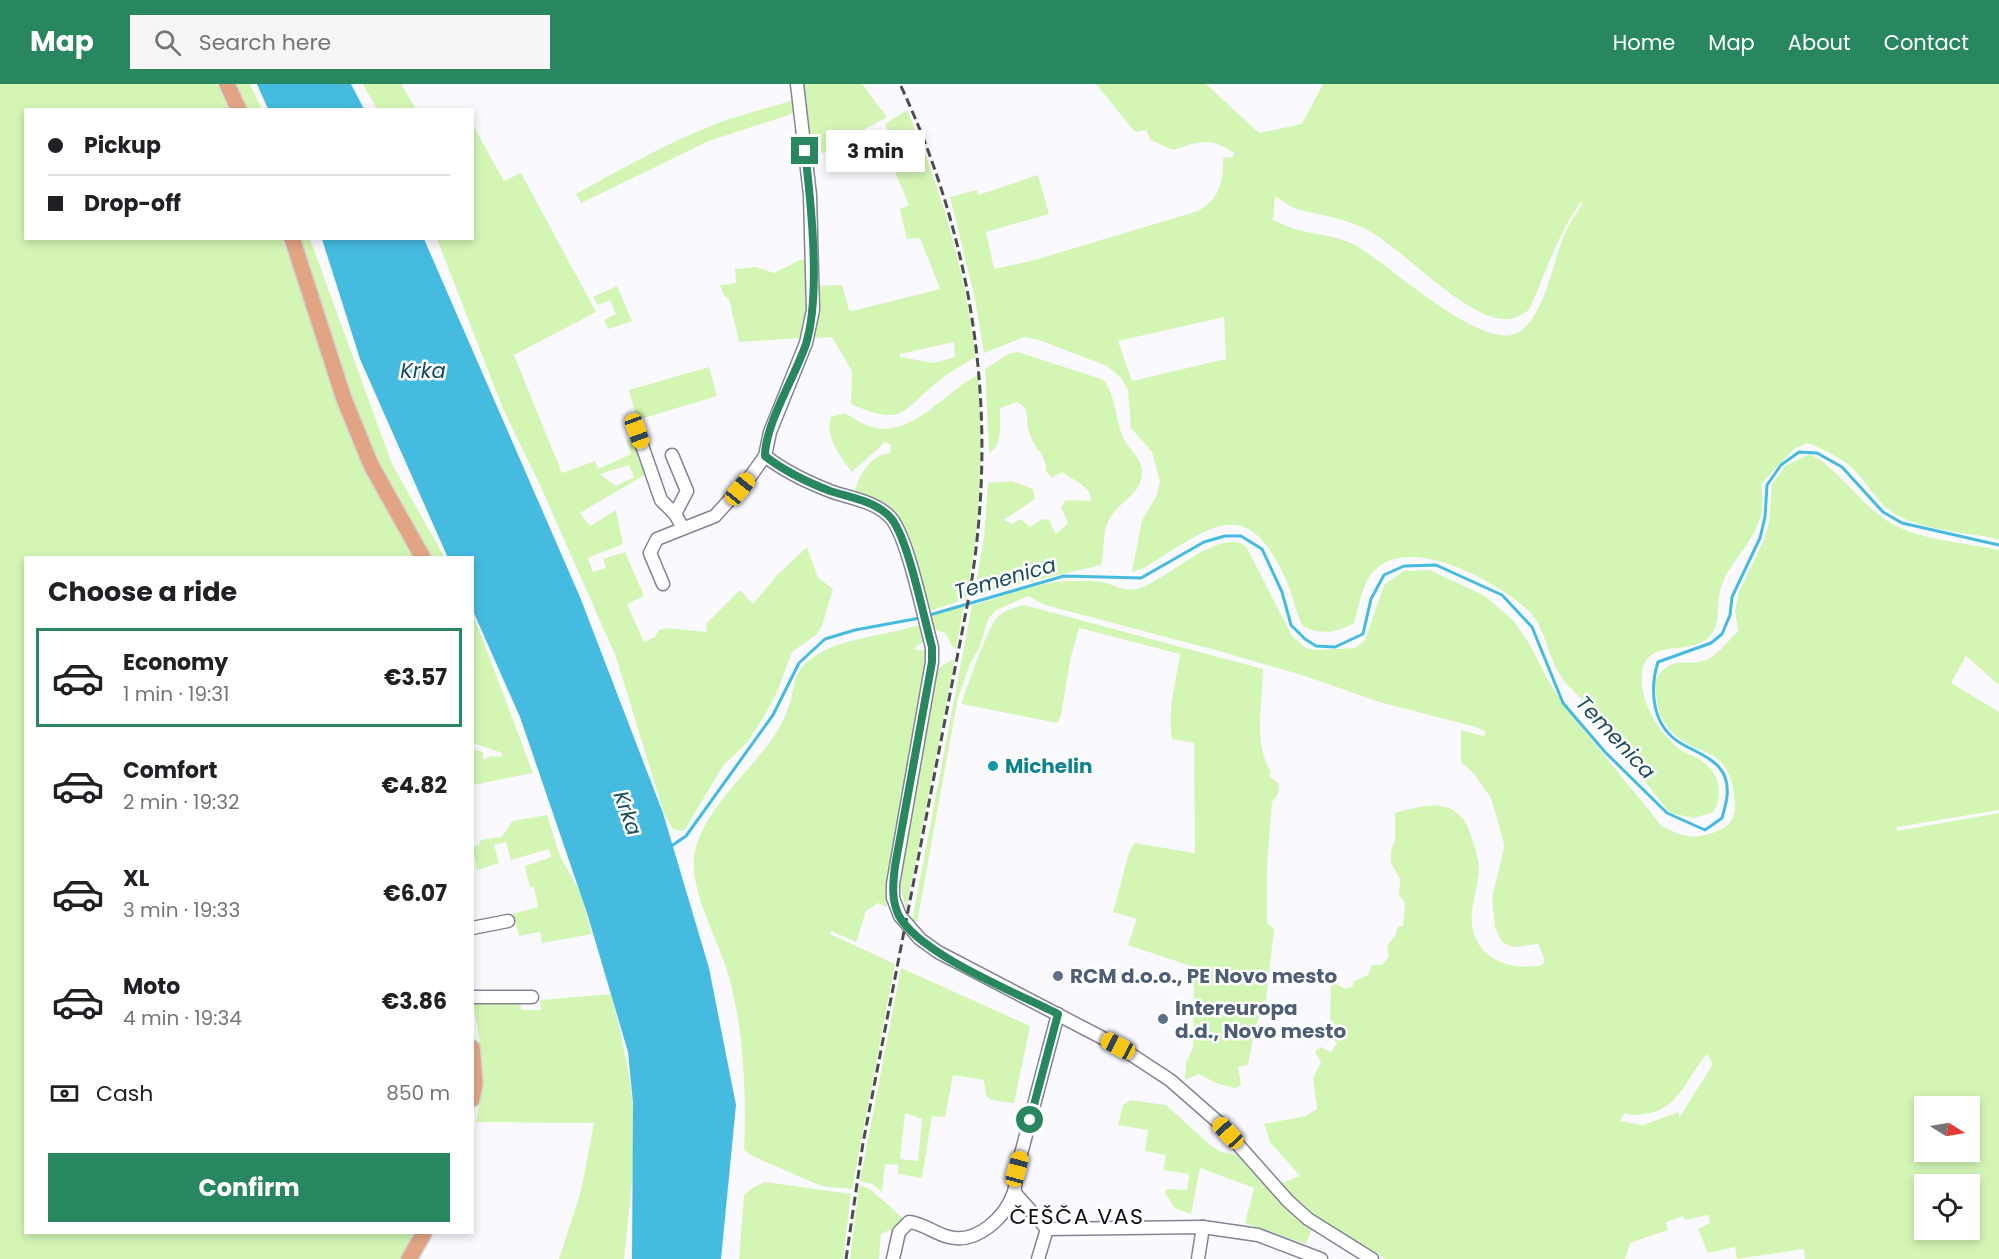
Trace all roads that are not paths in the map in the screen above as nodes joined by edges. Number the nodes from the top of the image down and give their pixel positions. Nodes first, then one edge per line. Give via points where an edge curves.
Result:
1 (227, 84) edge
2 (797, 84) edge
3 (237, 108) edge
4 (293, 240) edge
5 (637, 431) dead end
6 (672, 455) dead end
7 (765, 456) junction
8 (675, 514) junction
9 (683, 528) junction
10 (422, 556) edge
11 (663, 584) dead end
12 (508, 921) dead end
13 (474, 928) edge
14 (474, 997) edge
15 (531, 997) dead end
16 (1058, 1014) junction
17 (1014, 1192) junction
18 (1203, 1227) junction
19 (1047, 1229) junction
20 (423, 1234) edge
21 (409, 1259) edge
22 (892, 1259) edge
23 (1038, 1259) edge
24 (1198, 1259) edge
25 (1321, 1259) edge
26 (1372, 1259) edge

1 - 3 main road
2 - 7 street via 810,195 813,310 806,344 770,432
4 - 10 main road via 348,410 371,465
5 - 8 street via 661,500
6 - 8 street via 687,492
7 - 9 street via 715,516
7 - 16 street via 780,468 890,516 901,535 932,647 932,662 895,866 896,908 911,930 938,952
8 - 9 street
9 - 11 street via 657,539 650,553
12 - 13 street
14 - 15 street
16 - 17 street
16 - 26 street via 1170,1080 1218,1122 1288,1202
17 - 19 street
17 - 22 street via 999,1216 977,1235 953,1238 909,1222 899,1232
18 - 19 street
18 - 24 street
18 - 25 street via 1258,1235
19 - 23 street
20 - 21 main road

